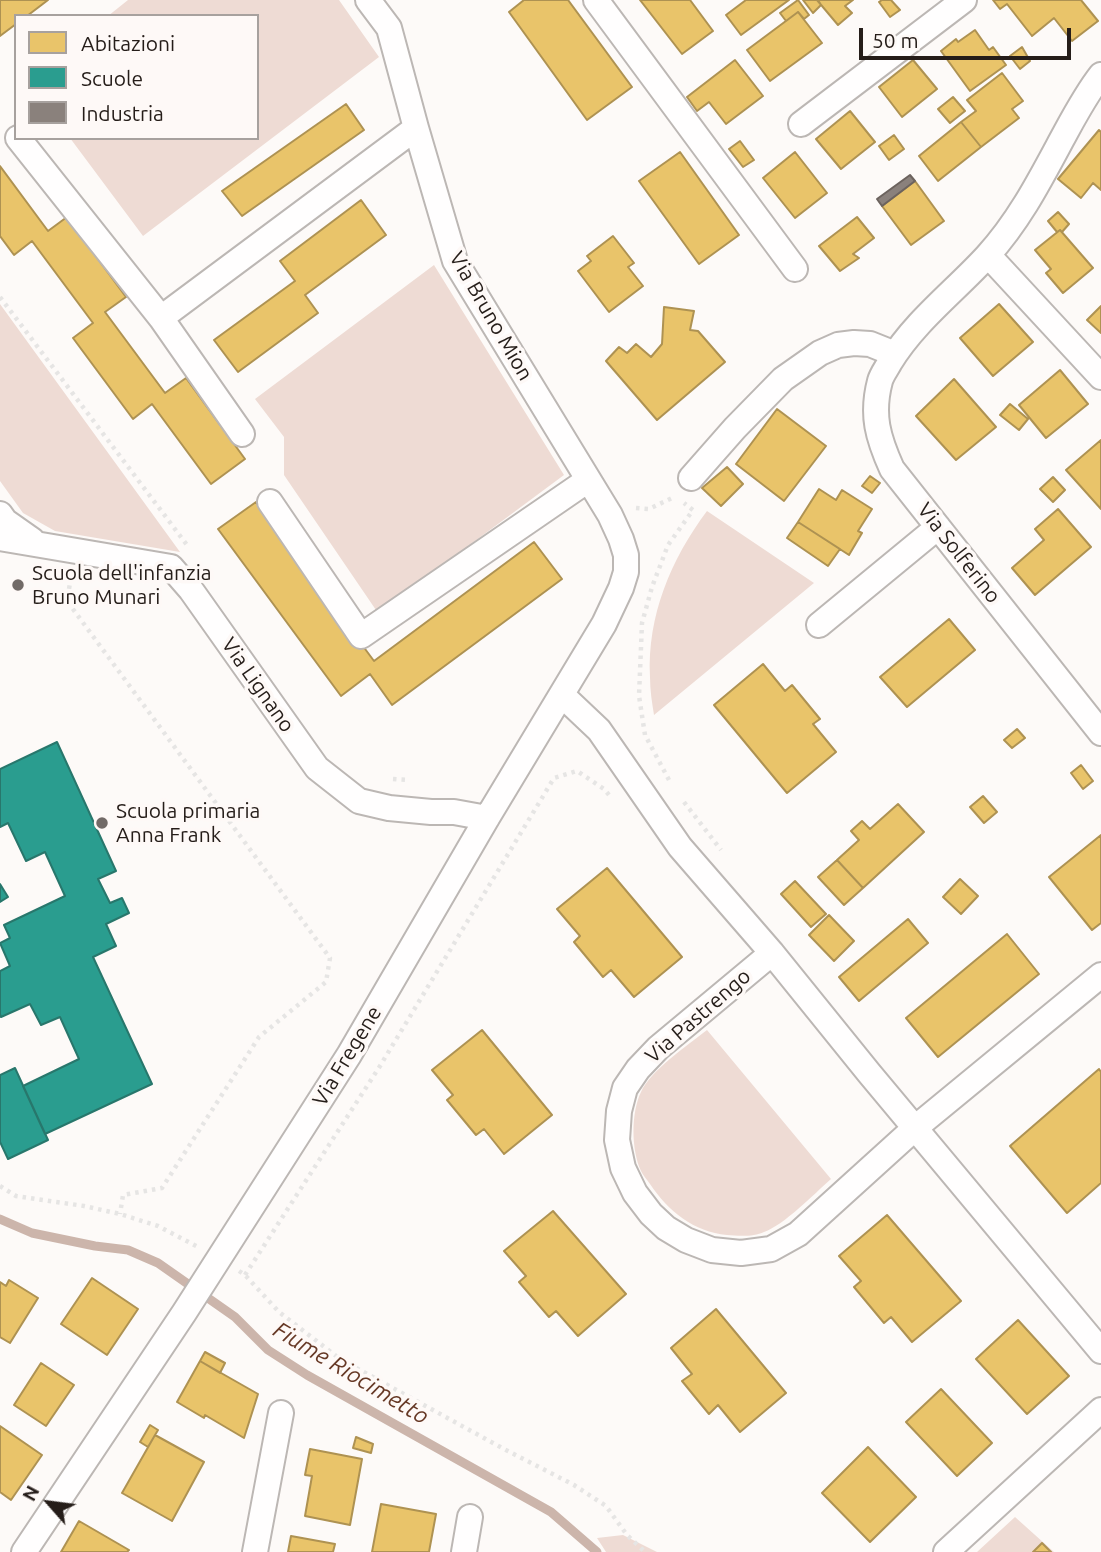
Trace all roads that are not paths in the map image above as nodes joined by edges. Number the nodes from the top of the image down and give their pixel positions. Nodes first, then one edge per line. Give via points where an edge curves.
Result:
1 (368, 0) edge
2 (596, 0) edge
3 (964, 0) edge
4 (1099, 82) edge
5 (801, 124) dead end
6 (416, 128) junction
7 (20, 140) edge
8 (988, 255) junction
9 (795, 269) dead end
10 (160, 318) junction
11 (895, 354) junction
12 (1101, 377) edge
13 (242, 434) dead end
14 (588, 480) junction
15 (684, 487) road end
16 (270, 502) dead end
17 (0, 514) edge
18 (937, 527) junction
19 (0, 538) edge
20 (621, 539) joint
21 (36, 544) junction
22 (819, 625) dead end
23 (562, 695) junction
24 (1101, 733) edge
25 (487, 818) junction
26 (772, 953) junction
27 (1101, 975) edge
28 (915, 1128) junction
29 (1101, 1350) edge
30 (1101, 1410) edge
31 (281, 1413) dead end
32 (470, 1517) dead end
33 (24, 1552) edge
34 (255, 1552) edge
35 (464, 1552) edge
36 (946, 1552) edge

1 - 6 street, Via Bruno Mion via 389,28
2 - 9 street
3 - 5 street
4 - 8 street, Via Solferino via 1036,188
6 - 10 street
6 - 14 street, Via Bruno Mion via 455,261
7 - 10 street
8 - 11 street, Via Solferino
8 - 12 street
10 - 13 street
11 - 15 street via 870,344 838,345 820,352 783,379
11 - 18 street, Via Solferino via 881,378 876,423 892,469
14 - 16 street via 361,636
14 - 20 street, Via Bruno Mion
17 - 21 street, Via Lignano
18 - 22 street
18 - 24 street, Via Solferino
19 - 21 street, Via Lignano
20 - 23 street, Via Fregene via 626,555 621,588
21 - 25 street, Via Lignano via 171,567 317,768 359,800 389,808
23 - 25 street, Via Fregene
23 - 26 street, Via Pastrengo via 599,730 680,847
25 - 33 street, Via Fregene via 349,1055
26 - 28 street, Via Pastrengo
26 - 28 street, Via Pastrengo via 658,1048 625,1088 617,1140 623,1168 651,1214 686,1240 712,1250 771,1249 798,1234
27 - 28 street, Via Pastrengo
28 - 29 street, Via Pastrengo
30 - 36 street
31 - 34 street
32 - 35 street

